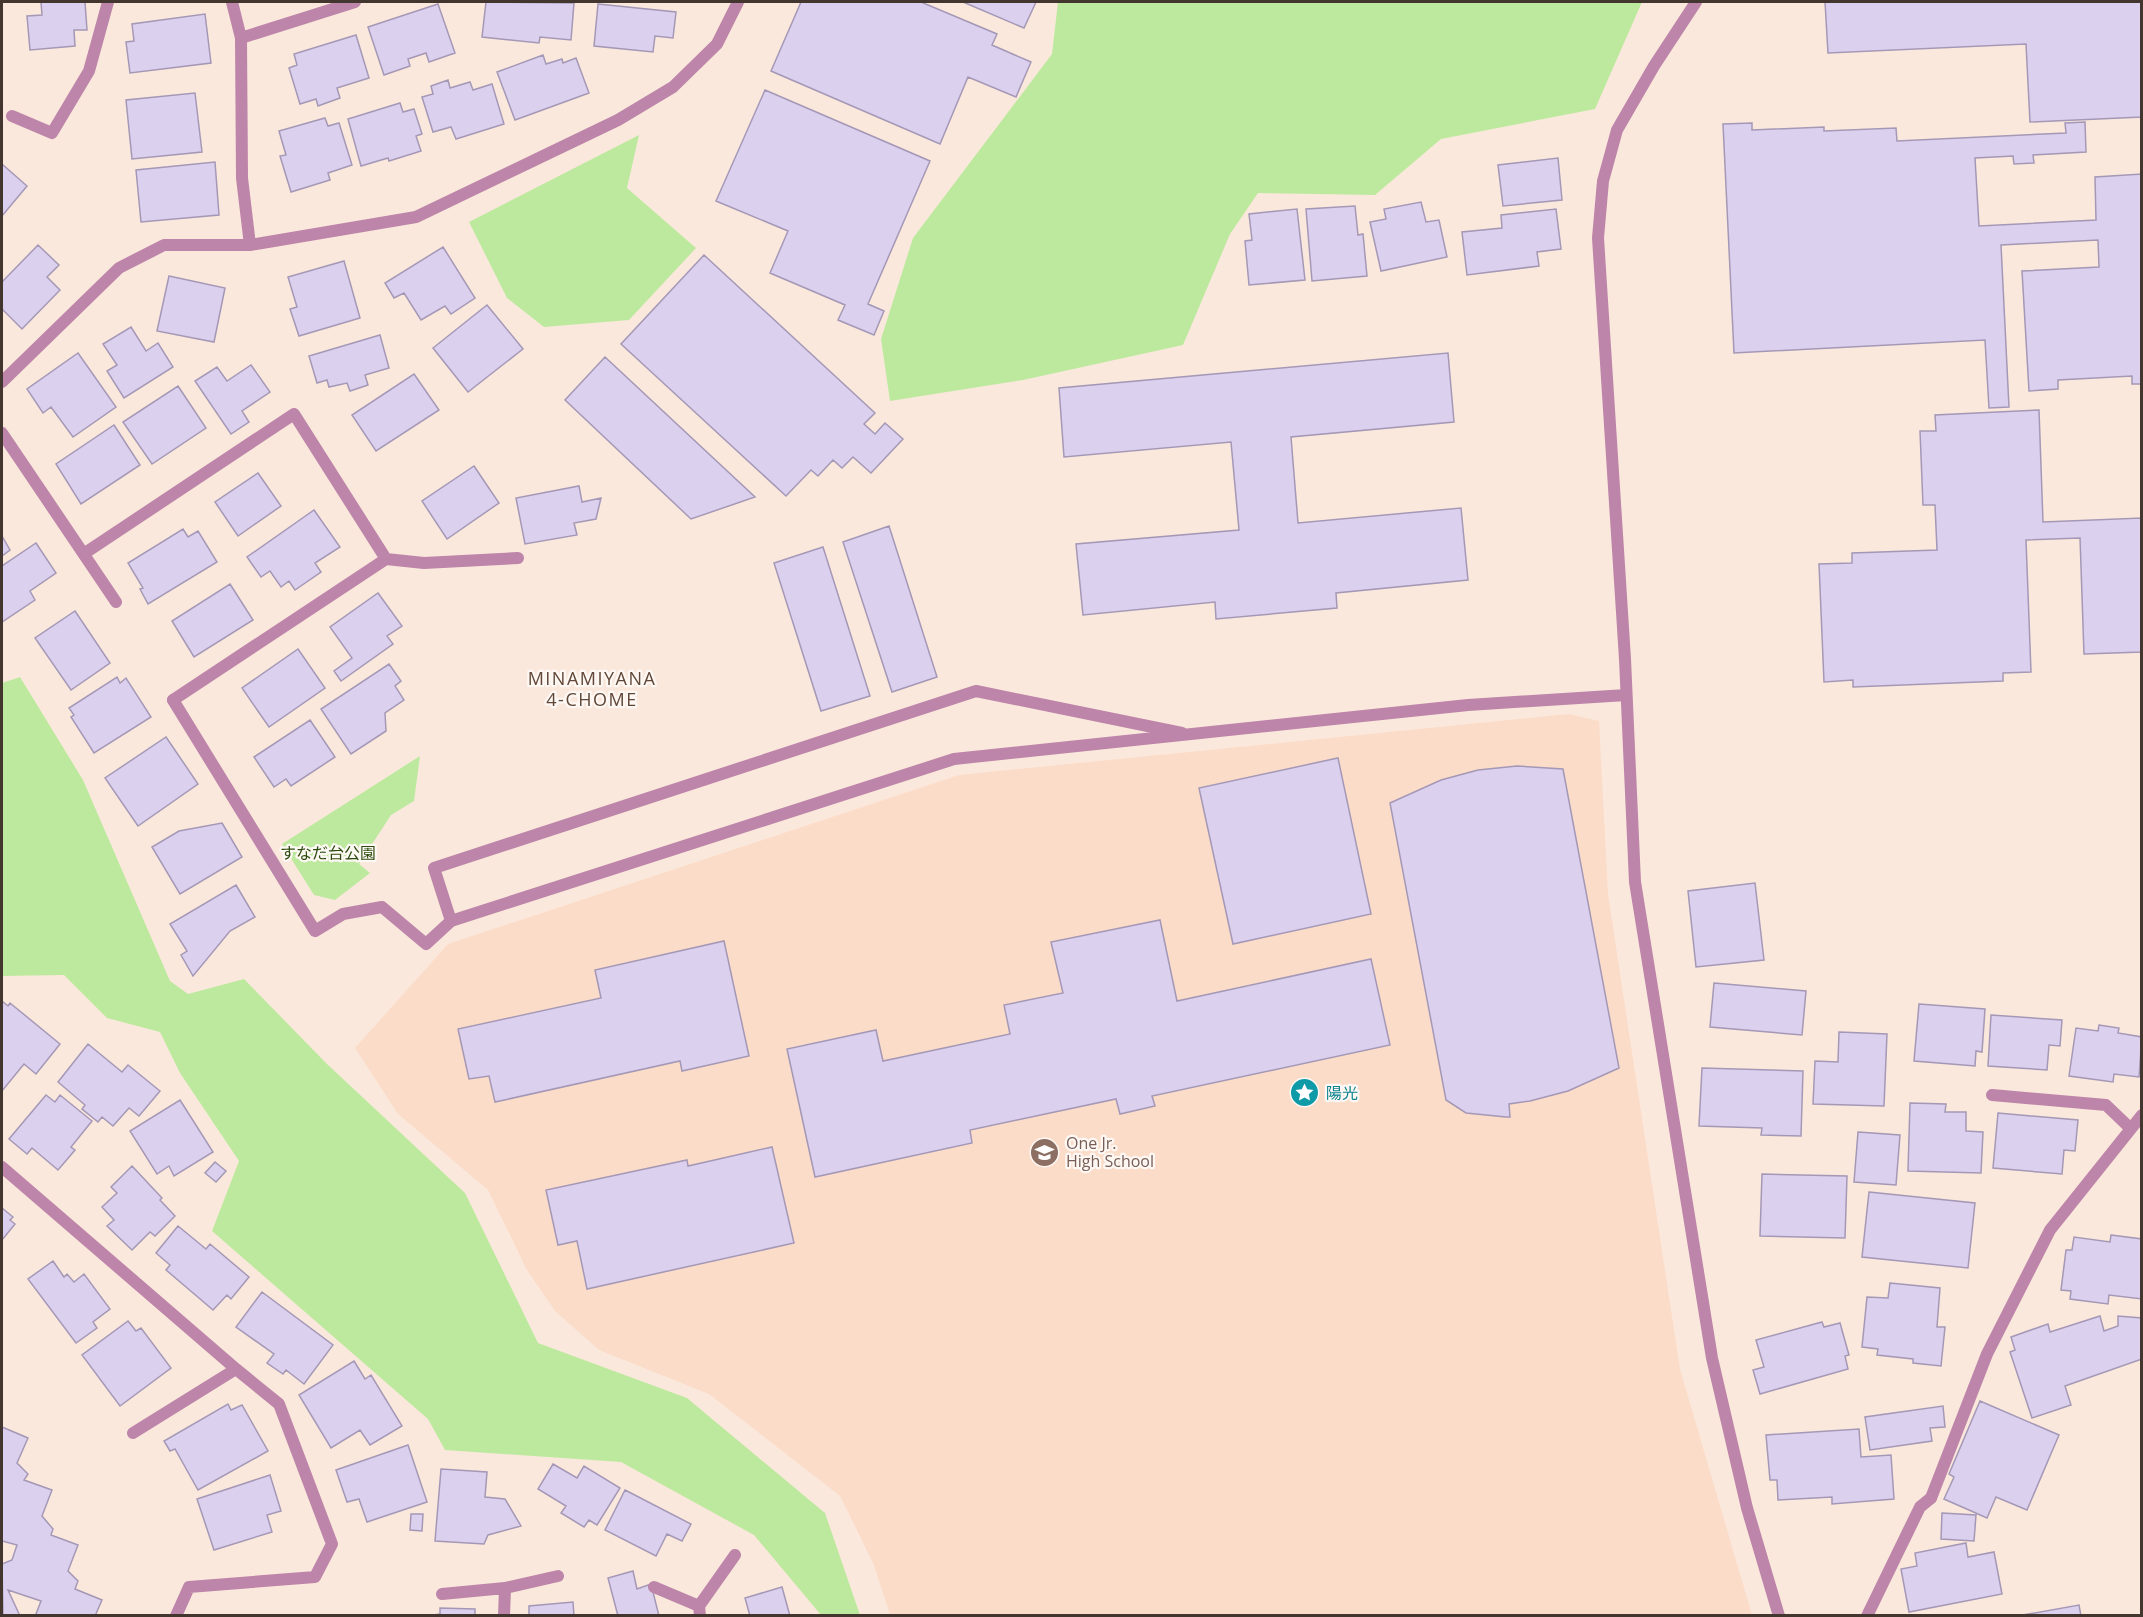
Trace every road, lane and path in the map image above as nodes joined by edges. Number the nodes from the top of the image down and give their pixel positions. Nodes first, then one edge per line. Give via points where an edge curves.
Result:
1 (108, 2) edge
2 (232, 2) edge
3 (354, 2) edge
4 (738, 2) edge
5 (1696, 2) edge
6 (241, 38) junction
7 (12, 116) dead end
8 (250, 245) junction
9 (2, 382) edge
10 (2, 433) edge
11 (85, 553) junction
12 (518, 558) dead end
13 (386, 559) junction
14 (116, 602) dead end
15 (1626, 695) junction
16 (1189, 735) junction
17 (451, 921) junction
18 (1992, 1095) dead end
19 (2142, 1115) edge
20 (2130, 1128) junction
21 (2, 1167) edge
22 (236, 1369) junction
23 (133, 1433) dead end
24 (735, 1555) dead end
25 (558, 1576) dead end
26 (505, 1587) junction
27 (654, 1587) dead end
28 (442, 1594) dead end
29 (700, 1610) edge
30 (176, 1616) edge
31 (504, 1616) edge
32 (1779, 1616) edge
33 (1867, 1616) edge

1 - 7 street via 89,71 52,133
2 - 6 street
3 - 6 street
4 - 8 street via 717,44 674,87 618,120 416,216
5 - 15 street via 1617,130 1603,181 1598,238
6 - 8 street via 242,178
8 - 9 street via 164,245 119,267
10 - 11 street
11 - 13 street via 294,414
11 - 14 street
12 - 13 street via 424,563
13 - 17 street via 173,700 315,931 343,914 382,907 426,944
15 - 16 street via 1468,705
15 - 32 street via 1635,882 1712,1358 1747,1508
16 - 17 street via 954,759
16 - 17 street via 976,691 434,868
18 - 20 street via 2106,1105
19 - 20 street
20 - 33 street via 2050,1230 1987,1354 1931,1498 1920,1507
21 - 22 street
22 - 23 street
22 - 30 street via 279,1404 332,1544 315,1577 189,1587
24 - 29 street
25 - 26 street
26 - 28 street
26 - 31 street
27 - 29 street

